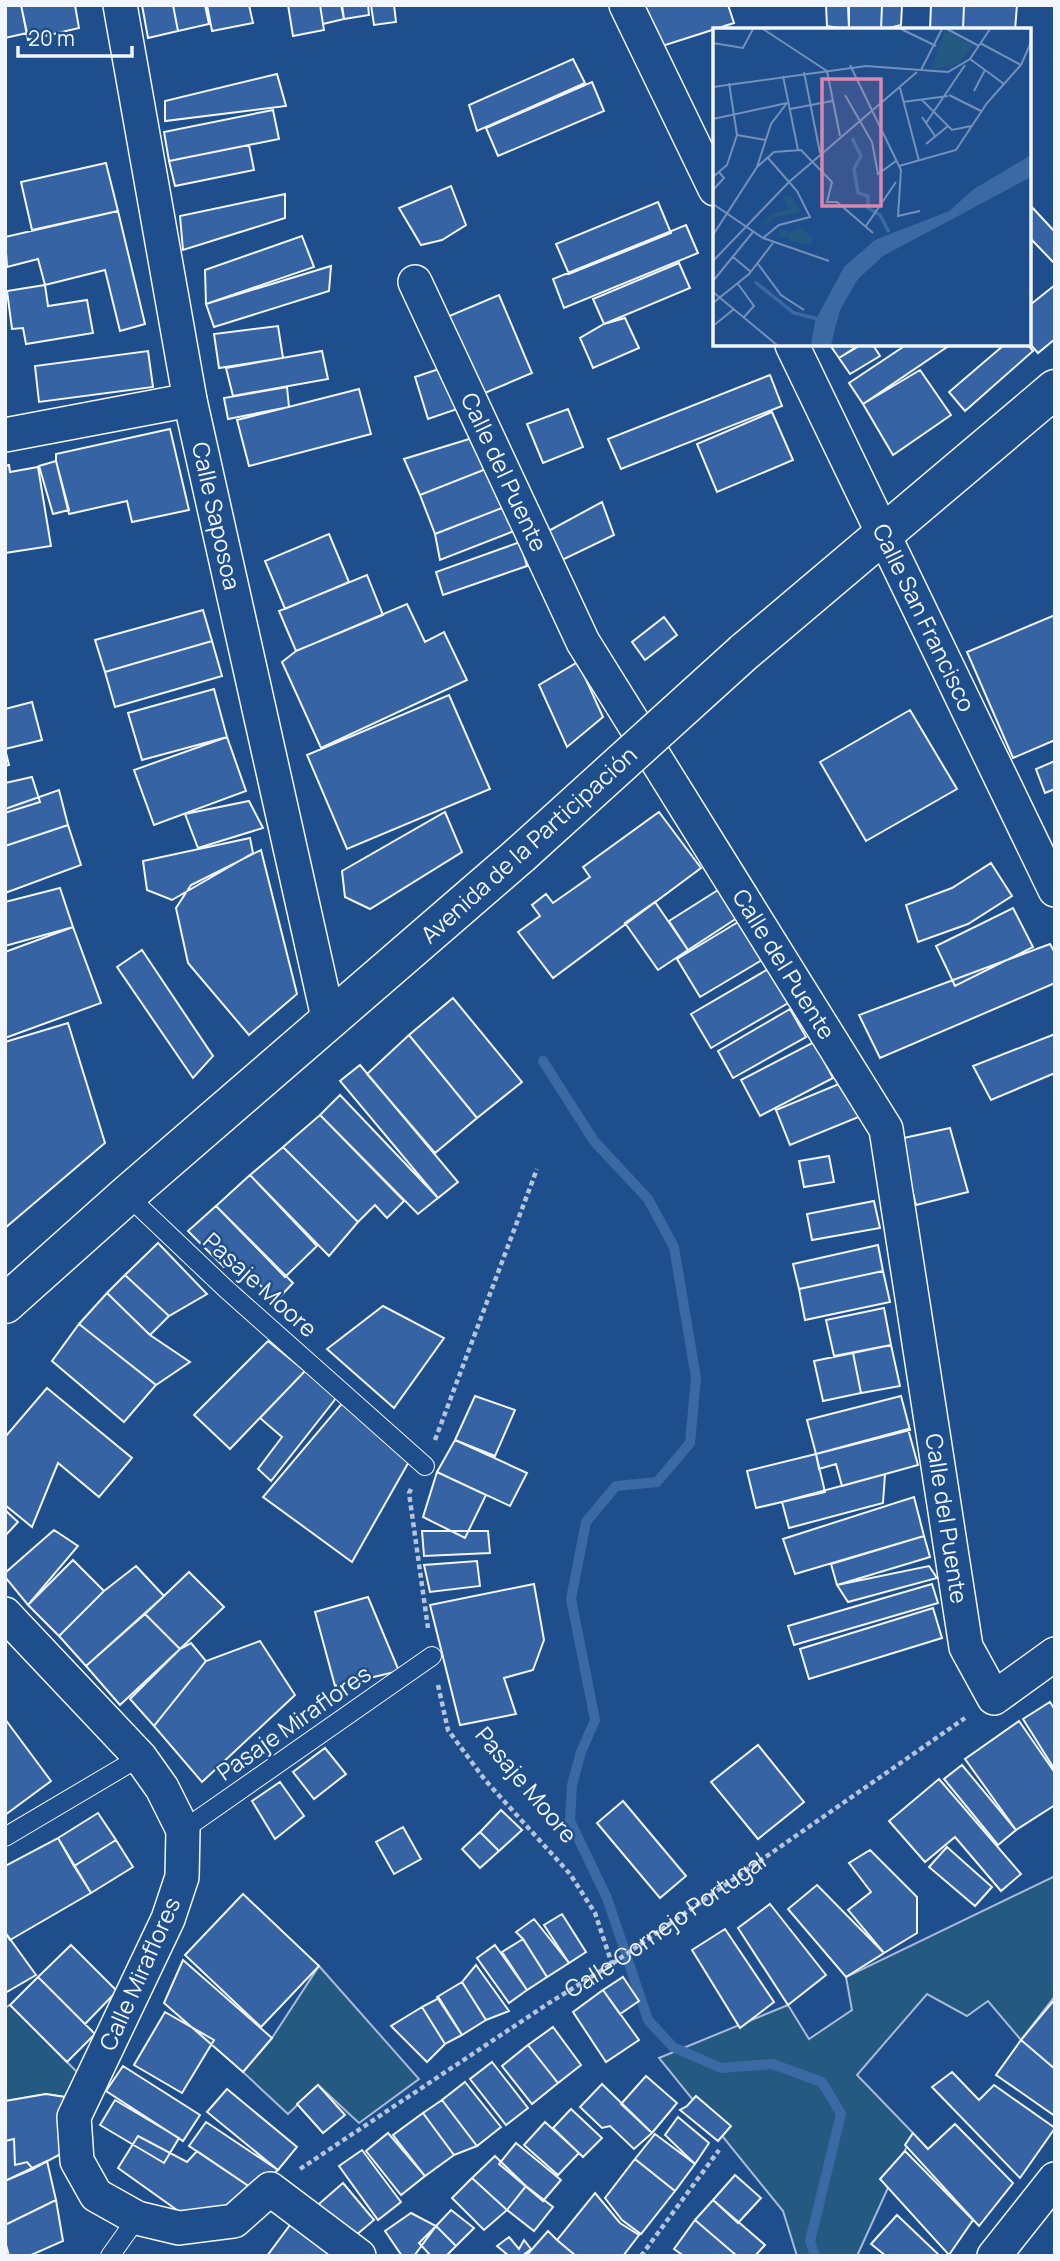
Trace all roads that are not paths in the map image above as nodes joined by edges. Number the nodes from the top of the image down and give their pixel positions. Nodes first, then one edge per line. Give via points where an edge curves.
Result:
1 (120, 5) edge
2 (626, 5) edge
3 (713, 184) edge
4 (415, 282) dead end
5 (792, 346) edge
6 (1055, 388) edge
7 (190, 400) junction
8 (5, 435) edge
9 (884, 534) junction
10 (1055, 890) edge
11 (329, 1021) junction
12 (127, 1195) junction
13 (5, 1304) edge
14 (425, 1466) road end
15 (5, 1614) edge
16 (1055, 1654) edge
17 (432, 1656) road end
18 (140, 1757) junction
19 (183, 1830) junction
20 (5, 1837) edge
21 (1055, 2179) edge
22 (136, 2218) junction
23 (110, 2256) edge
24 (359, 2256) edge
25 (995, 2256) edge

1 - 7 street, Calle Saposoa
2 - 3 street
4 - 16 street, Calle del Puente via 583,642 886,1129 966,1647 994,1698
5 - 9 street, Calle San Francisco
6 - 9 main road, Avenida de la Participación
7 - 8 street
7 - 11 street, Calle Saposoa
9 - 10 street, Calle San Francisco
9 - 11 main road, Avenida de la Participación, bridge via 744,652
11 - 12 main road, Avenida de la Participación
12 - 13 main road, Avenida de la Participación
12 - 14 lane, Pasaje Moore
15 - 18 street, Calle Miraflores
17 - 19 lane, Pasaje Miraflores
18 - 19 street, Calle Miraflores
18 - 20 lane
19 - 22 street, Calle Miraflores via 182,1877 168,1919 74,2116 77,2161 96,2195
21 - 25 street
22 - 23 lane
22 - 24 street, Calle Miraflores via 179,2228 234,2221 270,2189

